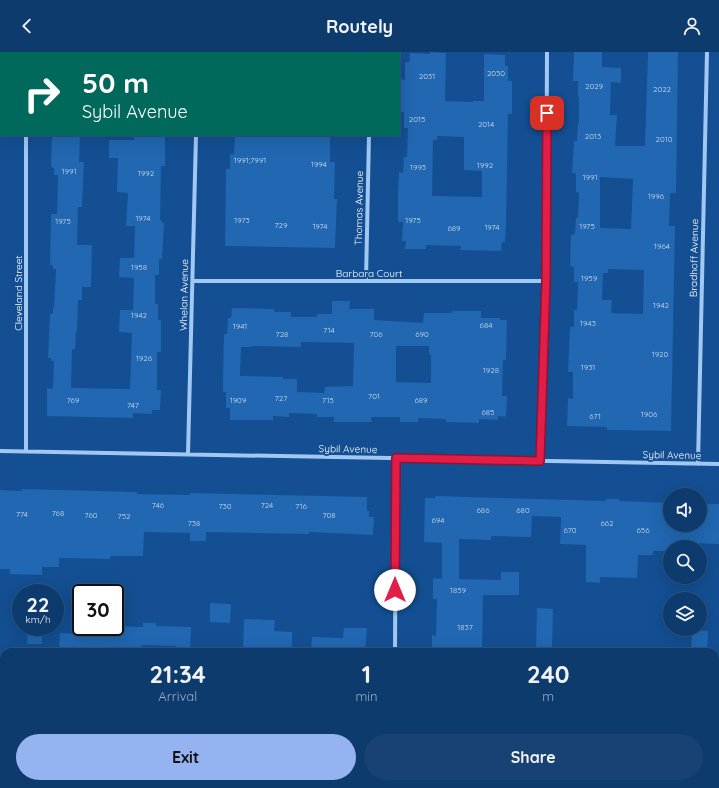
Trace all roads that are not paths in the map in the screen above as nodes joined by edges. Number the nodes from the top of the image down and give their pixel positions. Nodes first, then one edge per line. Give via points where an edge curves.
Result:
1 (547, 52) edge
2 (707, 52) edge
3 (26, 136) edge
4 (196, 136) edge
5 (369, 136) edge
6 (193, 281) junction
7 (366, 281) junction
8 (546, 281) junction
9 (0, 451) edge
10 (26, 451) junction
11 (188, 454) junction
12 (396, 458) junction
13 (540, 461) junction
14 (698, 464) junction
15 (719, 464) edge
16 (395, 648) edge

1 - 8 street
2 - 14 street, Bradhoff Avenue
3 - 10 street, Cleveland Street
4 - 6 street, Whelan Avenue
5 - 7 street, Thomas Avenue
6 - 7 street, Barbara Court
6 - 11 street, Whelan Avenue
7 - 8 street, Barbara Court
8 - 13 street
9 - 10 street, Sybil Avenue
10 - 11 street, Sybil Avenue
11 - 12 street, Sybil Avenue
12 - 13 street, Sybil Avenue
12 - 16 street
13 - 14 street, Sybil Avenue
14 - 15 street, Sybil Avenue

